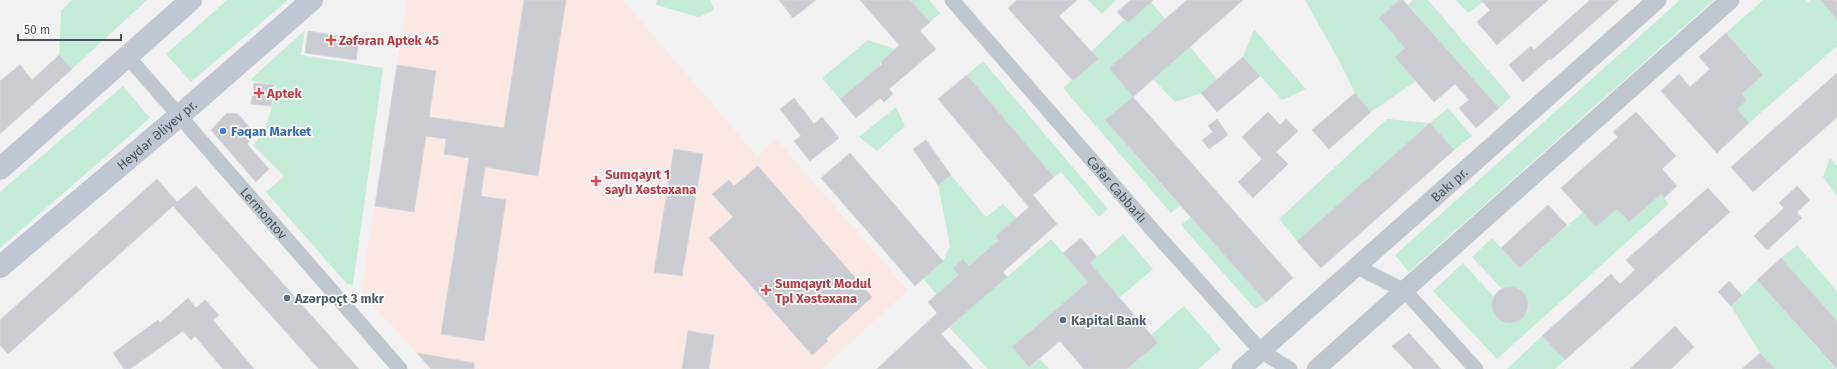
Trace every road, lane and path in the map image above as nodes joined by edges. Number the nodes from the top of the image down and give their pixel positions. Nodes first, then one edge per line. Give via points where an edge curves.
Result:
1 (191, 0) edge
2 (312, 0) edge
3 (952, 0) edge
4 (1657, 0) edge
5 (1730, 0) edge
6 (128, 57) junction
7 (179, 116) junction
8 (0, 169) edge
9 (0, 267) edge
10 (1357, 267) junction
11 (1405, 290) junction
12 (1261, 351) junction
13 (400, 369) edge
14 (1241, 369) edge
15 (1290, 369) edge
16 (1316, 369) edge
17 (1476, 369) edge

1 - 6 main road
2 - 7 main road, Heydər Əliyev pr.
3 - 12 street, Cəfər Cabbarlı
4 - 10 street, Bakı pr.
5 - 11 street
6 - 7 street, Lermontov
6 - 8 main road
7 - 9 main road, Heydər Əliyev pr.
7 - 13 street, Lermontov
10 - 11 street
10 - 12 street, Bakı pr.
11 - 16 street
11 - 17 street
12 - 14 street, Bakı pr.
12 - 15 street, Cəfər Cabbarlı

